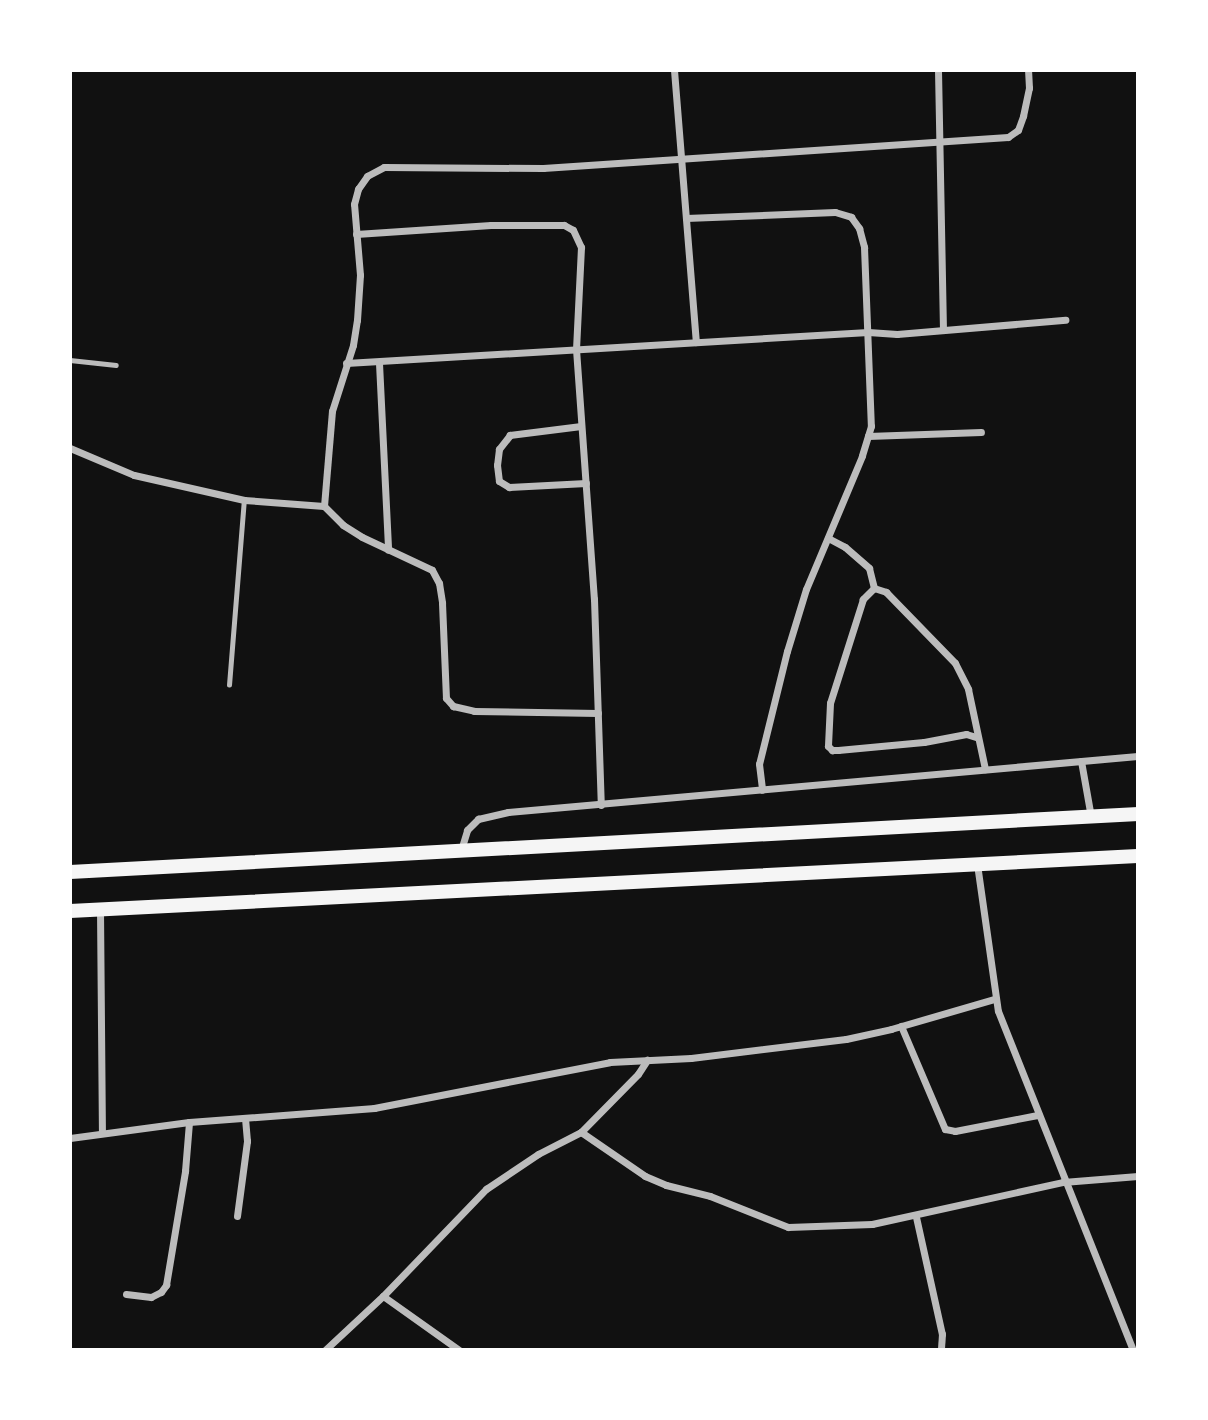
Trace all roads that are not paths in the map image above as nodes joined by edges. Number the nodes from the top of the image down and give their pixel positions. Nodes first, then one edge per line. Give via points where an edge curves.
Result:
1 (674, 70) edge
2 (938, 70) edge
3 (1028, 70) edge
4 (942, 142) junction
5 (681, 158) junction
6 (686, 218) junction
7 (356, 234) junction
8 (1065, 320) dead end
9 (943, 329) junction
10 (868, 332) junction
11 (696, 342) junction
12 (576, 349) junction
13 (70, 360) edge
14 (346, 363) junction
15 (379, 363) junction
16 (116, 365) dead end
17 (581, 426) junction
18 (981, 432) dead end
19 (868, 436) junction
20 (70, 448) edge
21 (586, 482) junction
22 (244, 500) junction
23 (324, 506) junction
24 (828, 538) junction
25 (388, 550) junction
26 (874, 588) junction
27 (229, 685) dead end
28 (598, 713) junction
29 (976, 737) junction
30 (1138, 756) edge
31 (1081, 761) junction
32 (985, 769) junction
33 (762, 790) junction
34 (601, 805) junction
35 (1138, 814) edge
36 (1091, 817) junction
37 (461, 850) junction
38 (1138, 856) edge
39 (977, 864) junction
40 (70, 872) edge
41 (100, 909) junction
42 (70, 911) edge
43 (994, 999) junction
44 (901, 1026) junction
45 (647, 1060) junction
46 (1037, 1115) junction
47 (245, 1118) junction
48 (189, 1122) junction
49 (102, 1132) junction
50 (580, 1132) junction
51 (70, 1138) edge
52 (1138, 1176) edge
53 (1063, 1182) junction
54 (237, 1216) dead end
55 (916, 1217) junction
56 (126, 1294) dead end
57 (383, 1296) junction
58 (325, 1350) edge
59 (459, 1350) edge
60 (941, 1350) edge
61 (1133, 1350) edge

1 - 5 street
2 - 4 street
3 - 4 street via 1029,88 1018,130 1008,137
4 - 5 street
4 - 9 street
5 - 6 street
5 - 7 street via 542,168 384,167 367,176 358,189
6 - 10 street via 835,212 851,218 864,247
6 - 11 street
7 - 12 street via 564,225 573,230 581,247
7 - 14 street via 360,275 357,320
8 - 9 street
9 - 10 street
10 - 11 street
10 - 19 street
11 - 12 street
12 - 15 street
12 - 17 street
13 - 16 lane
14 - 15 street
14 - 23 street via 332,411
15 - 25 street
17 - 21 street
17 - 21 street via 510,435 499,449 499,481 509,488
18 - 19 street
19 - 24 street
20 - 22 street via 134,475
21 - 28 street
22 - 23 street
22 - 27 lane
23 - 25 street via 344,525
24 - 26 street via 869,568
24 - 33 street via 786,650 759,764
25 - 28 street via 432,570 439,583 446,698 453,706 474,711
26 - 29 street via 886,592 955,663 968,689
26 - 29 street via 863,600 830,703 828,746 838,750 966,734
28 - 34 street
29 - 32 street
30 - 31 street
31 - 32 street
31 - 36 street
32 - 33 street
33 - 34 street
34 - 37 street via 508,812 478,819 467,830
35 - 36 highway
36 - 37 highway
37 - 40 highway
38 - 39 highway
39 - 41 highway
39 - 43 street
41 - 42 highway
41 - 49 street
43 - 44 street
43 - 46 street
44 - 45 street via 846,1039
44 - 46 street via 945,1129
45 - 47 street via 537,1074 398,1104
45 - 50 street
46 - 53 street
47 - 48 street
47 - 54 street via 246,1152
48 - 49 street
48 - 56 street via 166,1285 151,1297
49 - 51 street
50 - 55 street via 645,1176 788,1227 872,1224
50 - 57 street via 486,1189
52 - 53 street
53 - 55 street
53 - 61 street
55 - 60 street via 942,1335
57 - 58 street
57 - 59 street

